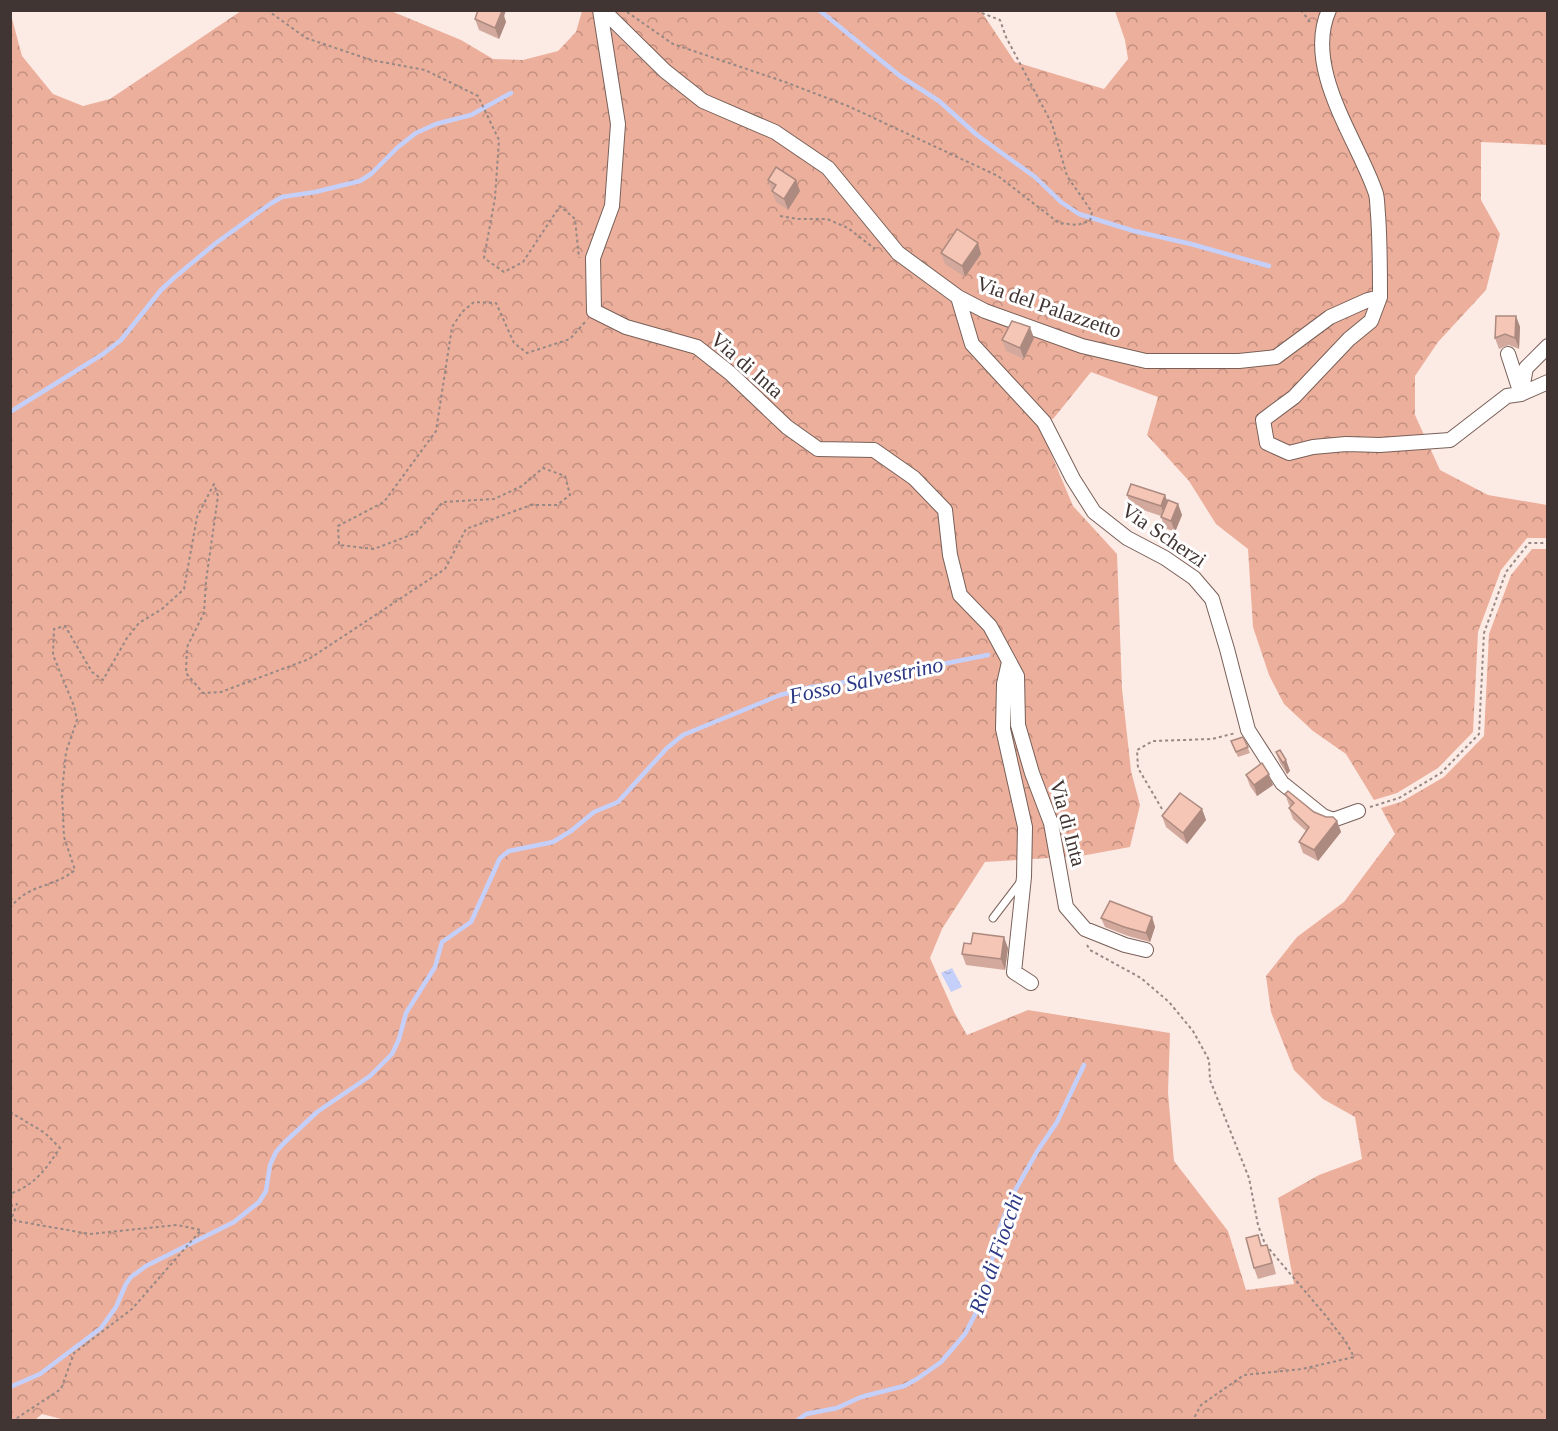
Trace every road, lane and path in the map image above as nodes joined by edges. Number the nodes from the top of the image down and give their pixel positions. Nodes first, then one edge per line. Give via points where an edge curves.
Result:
1 (267, 10) edge
2 (601, 10) edge
3 (624, 10) edge
4 (974, 10) edge
5 (1329, 10) edge
6 (780, 216) dead end
7 (901, 255) junction
8 (581, 266) dead end
9 (958, 297) junction
10 (1380, 297) junction
11 (594, 311) junction
12 (1548, 346) edge
13 (1508, 354) dead end
14 (1548, 382) edge
15 (1521, 394) junction
16 (1548, 543) edge
17 (1009, 662) junction
18 (1248, 730) junction
19 (1162, 809) dead end
20 (1358, 811) joint
21 (1024, 878) junction
22 (10, 908) edge
23 (993, 918) dead end
24 (1085, 942) dead end
25 (1146, 950) dead end
26 (1030, 982) dead end
27 (10, 1112) edge
28 (10, 1194) edge
29 (10, 1206) edge
30 (14, 1420) edge
31 (1193, 1420) edge

1 - 8 path via 306,38 371,60 425,70 478,96 499,140 495,198 484,258 504,272 523,262 560,206 575,219
2 - 7 street, Via del Palazzetto via 703,101 775,132 828,168
2 - 11 street via 618,124 612,206 593,258
3 - 4 path via 673,44 848,106 998,176 1059,223 1077,225 1090,221 1092,212 1067,176 1052,124 1000,20
5 - 10 street via 1323,23 1322,62 1343,123 1376,193
6 - 7 path via 827,219 848,228 879,252
7 - 9 street, Via del Palazzetto
9 - 10 street, Via del Palazzetto via 985,311 1082,346 1146,361 1276,357 1330,317
9 - 18 street, Via Scherzi via 972,344 1044,422 1094,512 1194,578 1212,599
10 - 15 street via 1371,321 1294,397 1263,420 1267,443 1289,453 1346,444 1450,440 1507,396
11 - 17 street, Via di Inta via 626,327 697,346 787,427 818,449 874,450 914,478 945,510 960,595 990,626
11 - 22 path via 570,339 527,353 514,343 496,303 474,302 462,312 452,327 436,431 384,502 338,526 339,544 374,549 416,533 443,502 495,499 522,486 543,468 564,476 570,495 557,504 531,505 466,529 445,569 309,659 221,692 203,693 186,673 187,646 204,613 218,496 214,484 197,517 184,589 139,623 103,680 92,672 65,626 54,629 53,655 77,720 66,752 62,792 64,837 75,870 64,879 37,887
12 - 15 street via 1526,368
13 - 15 street
14 - 15 street
16 - 20 path via 1529,543 1506,572 1484,633 1479,734 1441,773 1399,798
17 - 21 street, Via di Inta via 1004,684 1003,729 1024,826
17 - 25 street, Via di Inta via 1017,676 1018,726 1051,823 1066,907 1085,929
18 - 19 path via 1212,739 1153,741 1137,750 1138,768
18 - 20 street, Via Scherzi via 1282,783 1314,810 1334,820
21 - 23 lane
21 - 26 street, Via di Inta via 1014,972
24 - 31 path via 1090,950 1142,978 1193,1031 1209,1060 1210,1080 1249,1178 1265,1244 1326,1316 1354,1357 1302,1369 1244,1375 1202,1404
27 - 28 path via 45,1133 60,1148 42,1175
29 - 30 path via 17,1204 12,1217 16,1221 90,1234 177,1226 201,1230 132,1309 74,1353 61,1389

